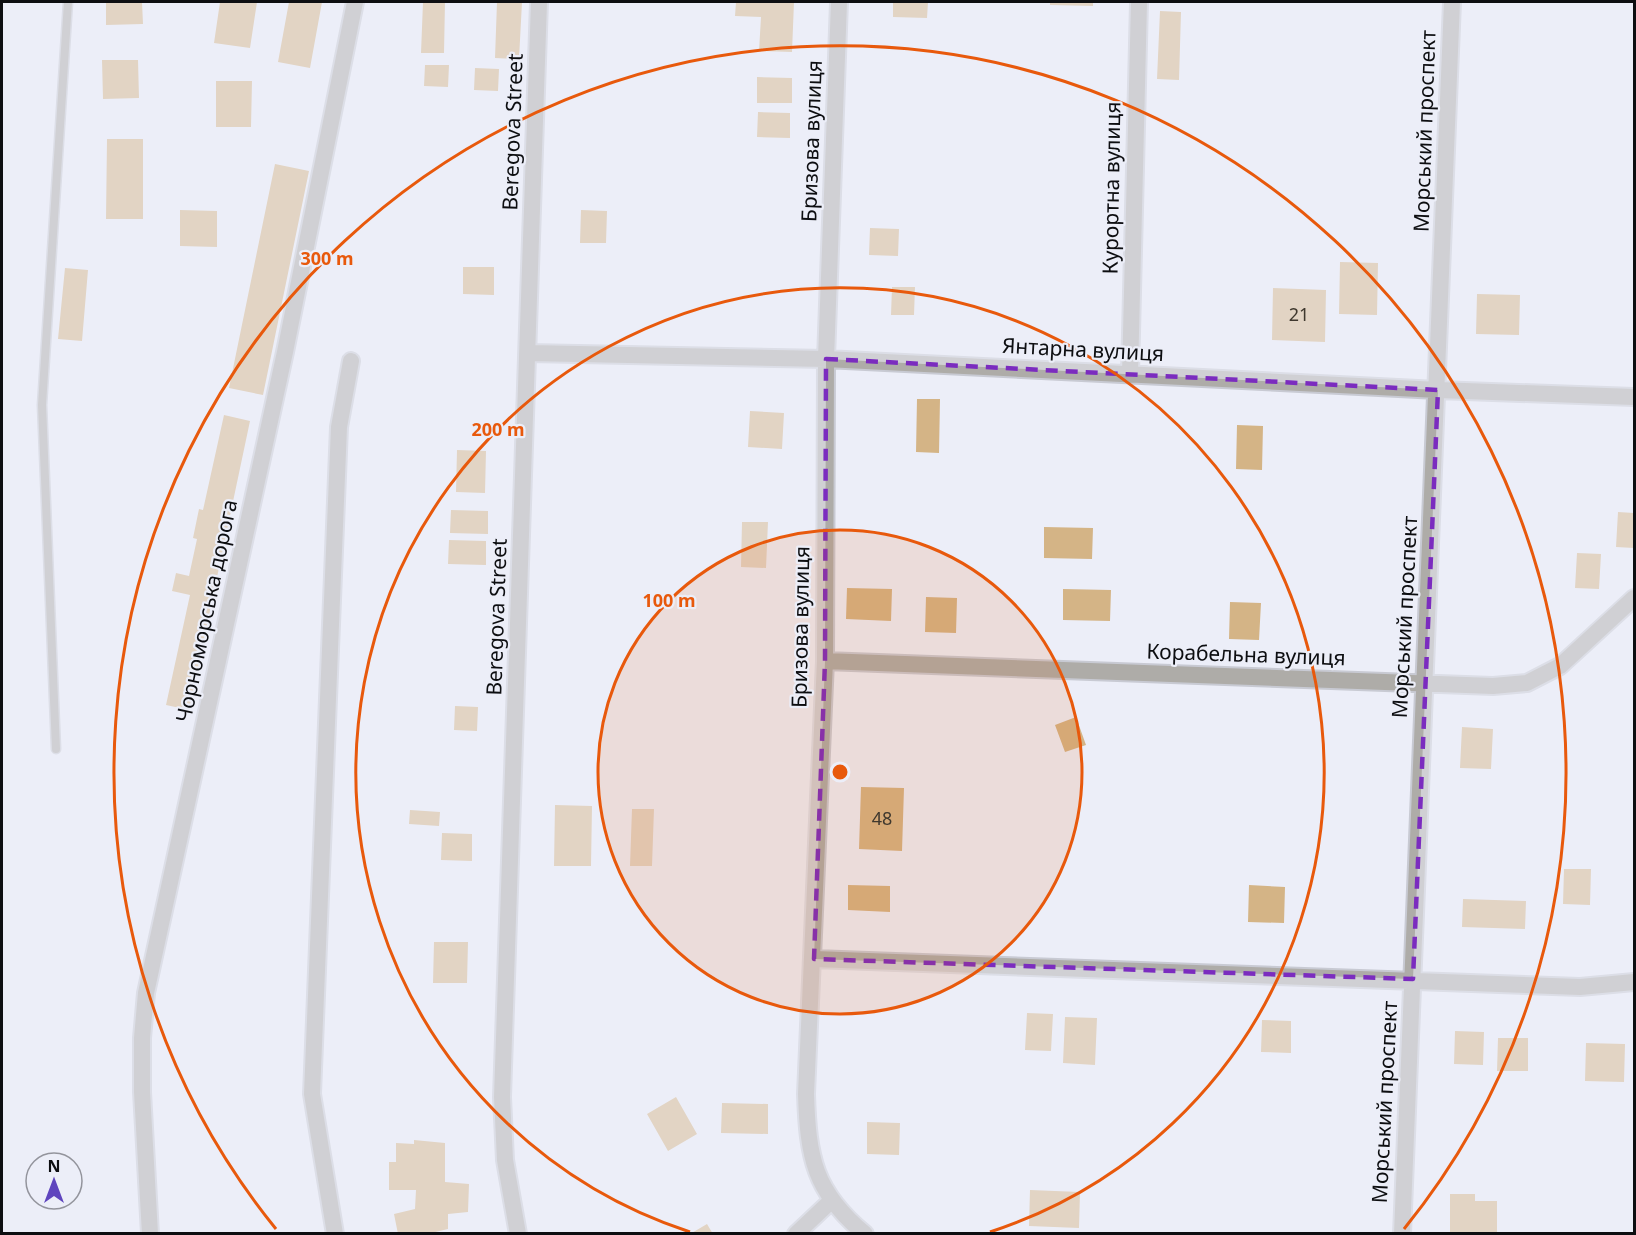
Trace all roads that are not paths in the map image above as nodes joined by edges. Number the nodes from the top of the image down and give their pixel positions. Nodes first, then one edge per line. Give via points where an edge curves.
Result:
1 (68, 2) edge
2 (355, 2) edge
3 (539, 2) edge
4 (839, 2) edge
5 (1139, 2) edge
6 (1452, 2) edge
7 (529, 353) junction
8 (826, 359) junction
9 (351, 361) dead end
10 (1130, 375) junction
11 (1438, 390) junction
12 (1635, 397) edge
13 (1635, 598) edge
14 (825, 661) junction
15 (1425, 685) junction
16 (56, 749) dead end
17 (814, 959) junction
18 (1413, 979) junction
19 (1635, 982) edge
20 (831, 1201) junction
21 (150, 1233) edge
22 (335, 1233) edge
23 (518, 1233) edge
24 (796, 1233) edge
25 (865, 1233) edge
26 (1402, 1233) edge

1 - 16 lane via 42,405
2 - 21 street, Чорноморська дорога via 285,352 146,993 142,1092
3 - 7 street, Beregova Street
4 - 8 street, Бризова вулиця
5 - 10 street, Курортна вулиця
6 - 11 street, Морський проспект
7 - 8 street, Янтарна вулиця
7 - 23 street, Beregova Street via 502,1097 505,1160
8 - 10 street, Янтарна вулиця
8 - 14 street, Бризова вулиця
9 - 22 street via 339,428 312,1094
10 - 11 street, Янтарна вулиця
11 - 12 street, Янтарна вулиця
11 - 15 street, Морський проспект
13 - 15 street, Корабельна вулиця via 1560,666 1527,683
14 - 15 street, Корабельна вулиця
14 - 17 street, Бризова вулиця
15 - 18 street, Морський проспект
17 - 18 street
17 - 20 street, Бризова вулиця via 807,1134 815,1170
18 - 19 street via 1580,987
18 - 26 street, Морський проспект
20 - 24 street
20 - 25 street, Бризова вулиця

